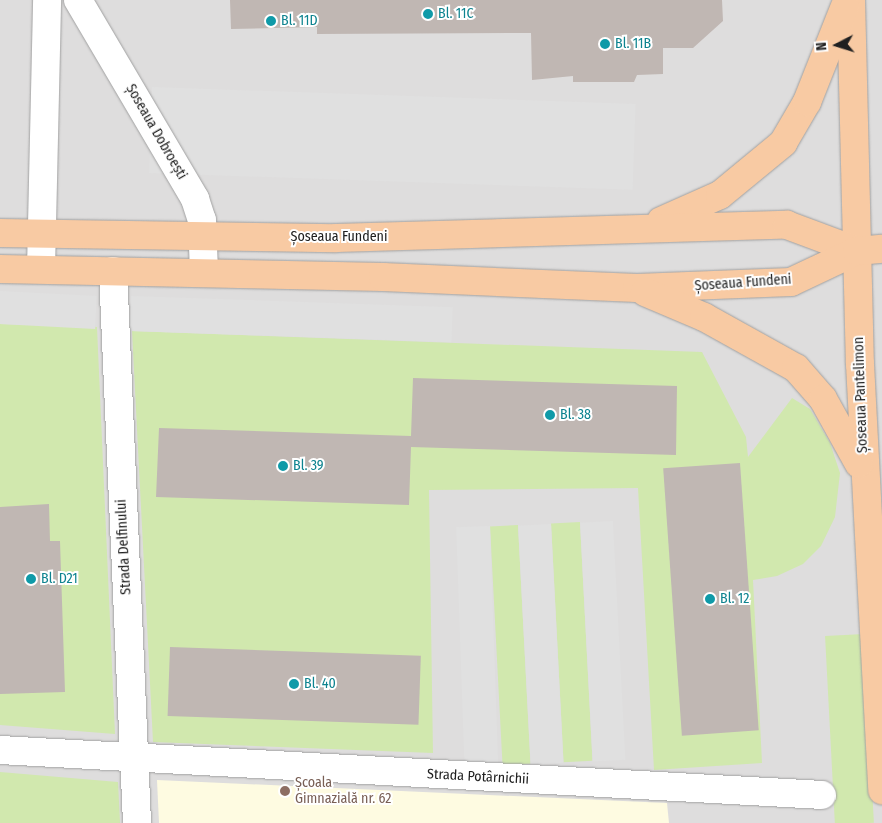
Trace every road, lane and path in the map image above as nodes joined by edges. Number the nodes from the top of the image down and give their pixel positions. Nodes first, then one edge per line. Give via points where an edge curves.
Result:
1 (47, 0) edge
2 (78, 0) edge
3 (847, 0) edge
4 (851, 0) edge
5 (640, 228) junction
6 (0, 233) edge
7 (42, 233) junction
8 (204, 235) junction
9 (870, 250) edge
10 (0, 269) edge
11 (42, 270) junction
12 (113, 271) junction
13 (204, 274) junction
14 (637, 288) junction
15 (864, 475) junction
16 (0, 750) edge
17 (134, 758) junction
18 (882, 790) edge
19 (822, 795) dead end
20 (137, 823) edge

1 - 7 street
2 - 8 street, Șoseaua Dobroești via 195,199
3 - 5 main road via 807,102 782,143 720,195 685,213
4 - 9 main road, Șoseaua Pantelimon
5 - 8 main road, Șoseaua Fundeni via 410,237
5 - 9 main road, Șoseaua Fundeni via 787,225
6 - 7 main road, Șoseaua Fundeni
7 - 8 main road, Șoseaua Fundeni
7 - 11 street
8 - 13 street, Șoseaua Dobroești
9 - 14 main road, Șoseaua Fundeni via 791,282
9 - 15 main road, Șoseaua Pantelimon
10 - 11 main road, Șoseaua Fundeni
11 - 12 main road, Șoseaua Fundeni
12 - 13 main road, Șoseaua Fundeni
12 - 17 street, Strada Delfinului
13 - 14 main road, Șoseaua Fundeni
14 - 15 main road via 704,317 796,368 837,421
15 - 18 main road, Șoseaua Pantelimon
16 - 17 street, Strada Potârnichii
17 - 19 street, Strada Potârnichii
17 - 20 street, Strada Delfinului

